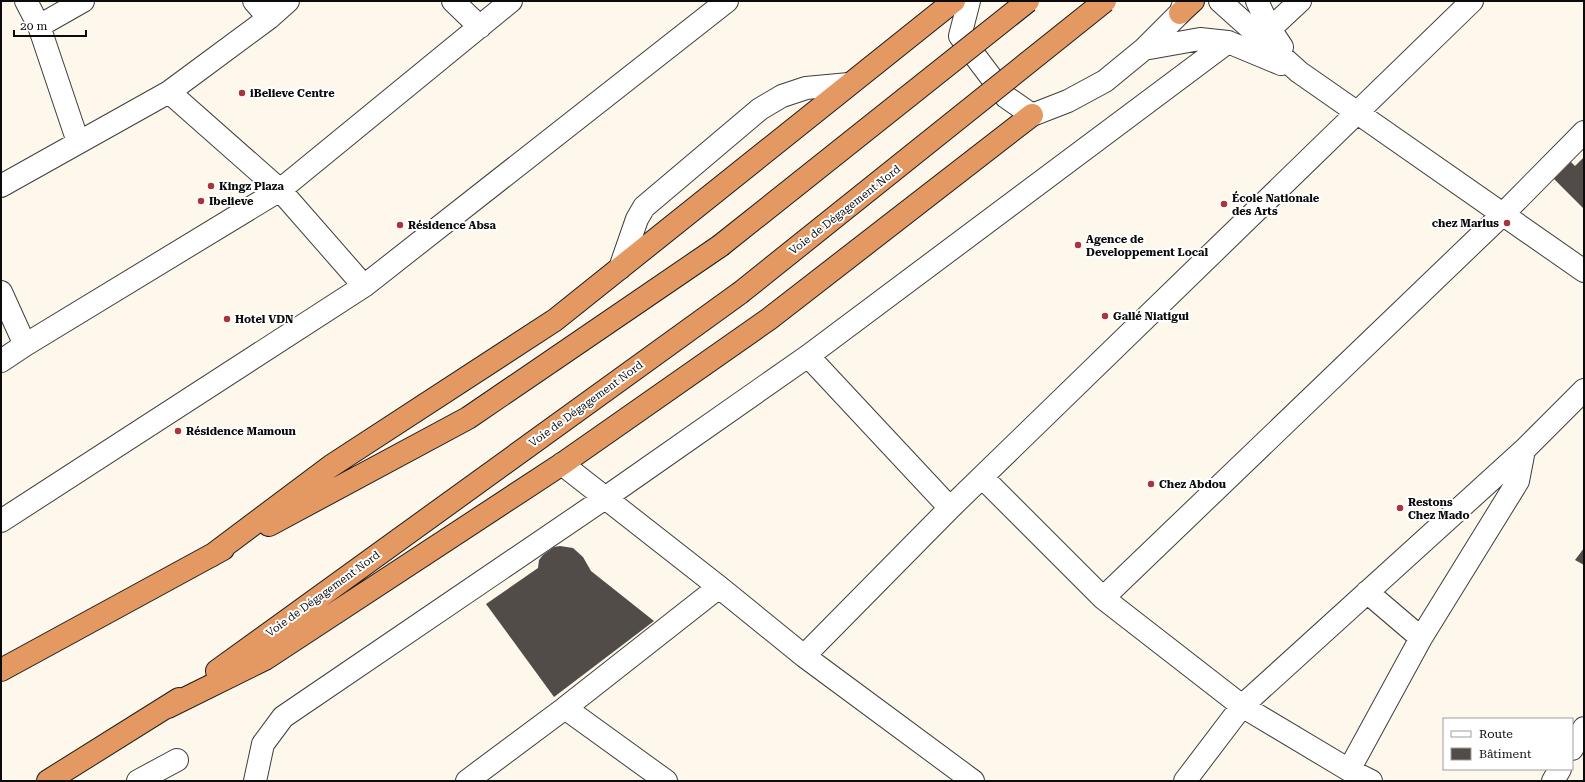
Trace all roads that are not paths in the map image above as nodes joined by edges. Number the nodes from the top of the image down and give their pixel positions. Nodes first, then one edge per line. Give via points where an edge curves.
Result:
1 (26, 1) edge
2 (83, 1) edge
3 (254, 1) edge
4 (288, 1) edge
5 (453, 1) edge
6 (511, 1) edge
7 (727, 1) edge
8 (968, 1) edge
9 (1028, 1) edge
10 (1105, 1) edge
11 (1220, 1) edge
12 (1257, 1) edge
13 (1300, 1) edge
14 (1472, 1) edge
15 (943, 4) edge
16 (1186, 5) edge
17 (269, 18) junction
18 (39, 26) junction
19 (480, 27) junction
20 (1270, 28) junction
21 (960, 36) junction
22 (1228, 42) junction
23 (1144, 50) junction
24 (1298, 72) junction
25 (849, 84) junction
26 (169, 92) junction
27 (1358, 113) junction
28 (1032, 115) junction
29 (1584, 132) edge
30 (78, 142) junction
31 (1, 186) edge
32 (280, 190) junction
33 (1502, 214) junction
34 (620, 268) junction
35 (1584, 270) edge
36 (364, 286) junction
37 (1, 292) edge
38 (25, 345) junction
39 (808, 356) junction
40 (1, 361) edge
41 (1584, 390) edge
42 (1524, 450) junction
43 (562, 464) junction
44 (982, 477) junction
45 (605, 498) junction
46 (950, 508) junction
47 (1, 521) edge
48 (211, 556) junction
49 (719, 587) junction
50 (1367, 592) junction
51 (1103, 598) junction
52 (1421, 638) junction
53 (804, 656) junction
54 (1, 670) edge
55 (1242, 706) junction
56 (168, 707) junction
57 (565, 708) junction
58 (1584, 728) edge
59 (1573, 747) edge
60 (177, 760) dead end
61 (1349, 770) junction
62 (1560, 770) edge
63 (48, 781) edge
64 (138, 781) edge
65 (256, 781) edge
66 (467, 781) edge
67 (666, 781) edge
68 (973, 781) edge
69 (1185, 781) edge
70 (1371, 781) edge
71 (1554, 781) edge

1 - 18 street
2 - 18 street
3 - 17 street
4 - 17 street
5 - 19 street
6 - 19 street
7 - 36 street
8 - 21 street
9 - 48 highway, bridge via 720,246 468,418
10 - 56 highway, Voie de Dégagement Nord, bridge via 740,293
11 - 24 street
12 - 20 street
13 - 20 street
14 - 27 street
15 - 21 street
15 - 25 highway
16 - 23 street
17 - 26 street
18 - 30 street
19 - 32 street
20 - 24 street
21 - 28 street via 1006,97
22 - 23 street via 1200,39
22 - 24 street
22 - 39 street
23 - 28 street via 1104,81 1068,101
24 - 27 street
25 - 34 highway
25 - 34 street via 806,88 782,96 760,109 644,207 637,219
26 - 30 street
26 - 32 street
27 - 33 street
27 - 44 street
28 - 43 highway via 769,319
29 - 33 street
30 - 31 street
32 - 36 street
32 - 38 street
33 - 35 street
33 - 51 street
34 - 48 highway via 555,320 331,466
36 - 47 street
37 - 38 street
38 - 40 street
39 - 45 street
39 - 46 street
41 - 42 street
42 - 50 street
42 - 52 street via 1518,481
43 - 45 street
43 - 56 highway via 265,659
44 - 46 street
44 - 51 street
45 - 49 street
45 - 65 street via 283,717 262,744
46 - 53 street
48 - 54 highway
49 - 53 street
49 - 57 street
50 - 52 street
50 - 55 street
51 - 55 street
52 - 61 street
53 - 68 street
55 - 61 street
55 - 69 street
56 - 63 highway, Voie de Dégagement Nord
57 - 66 street
57 - 67 street
58 - 59 street
60 - 64 street
61 - 70 street
62 - 71 street

